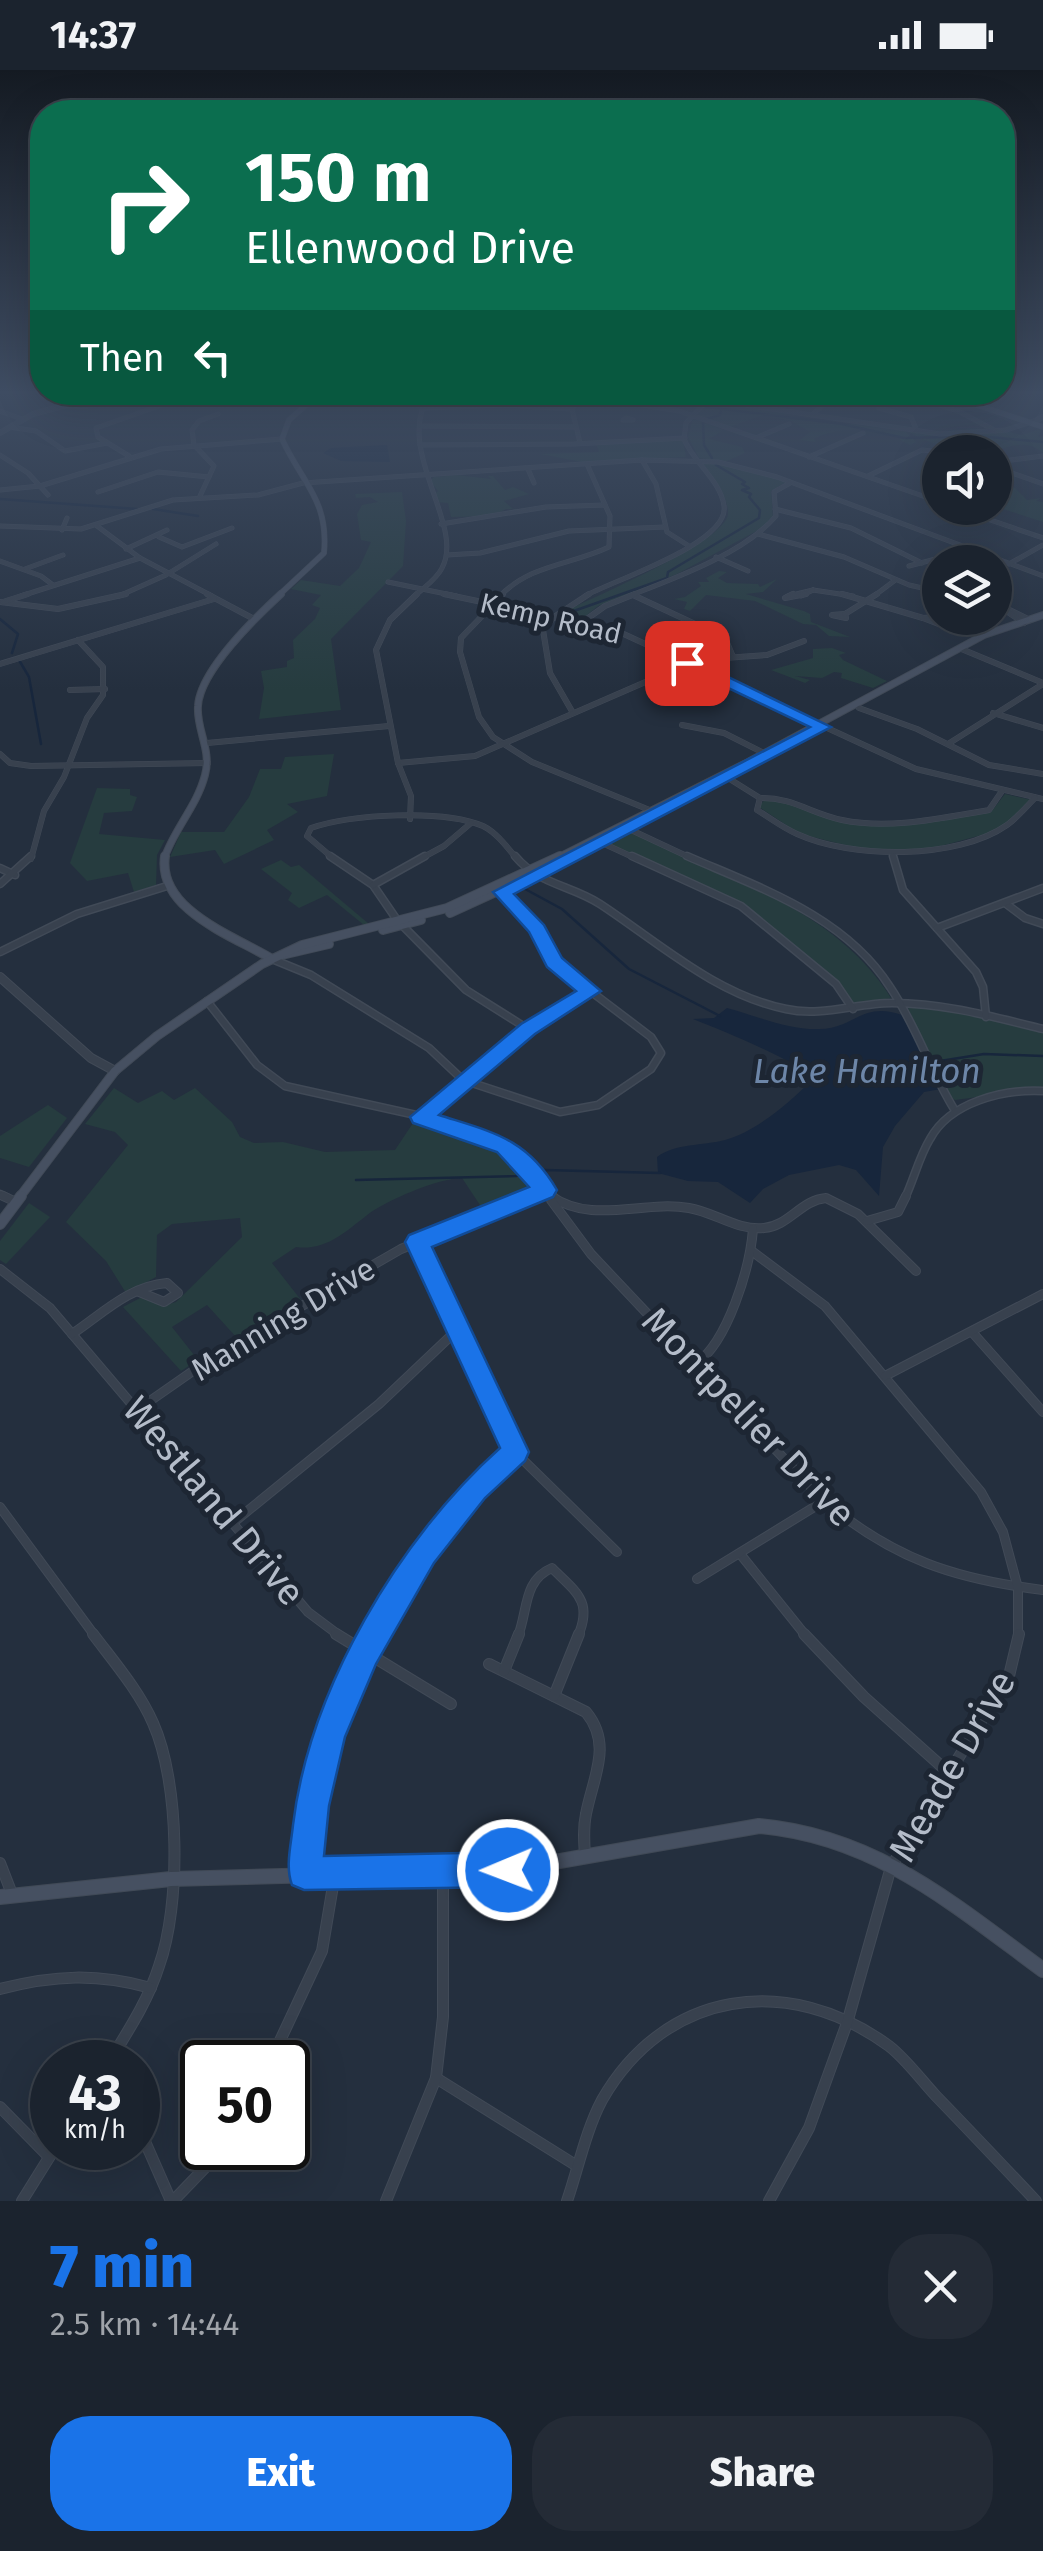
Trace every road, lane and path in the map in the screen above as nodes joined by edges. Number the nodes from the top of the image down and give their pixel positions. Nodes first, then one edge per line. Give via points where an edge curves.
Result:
1 (45, 491) edge
2 (200, 491) edge
3 (272, 491) edge
4 (314, 491) edge
5 (430, 491) edge
6 (599, 491) edge
7 (658, 491) edge
8 (719, 491) edge
9 (775, 491) edge
10 (816, 491) edge
11 (48, 495) dead end
12 (200, 496) junction
13 (605, 505) junction
14 (775, 509) junction
15 (67, 518) dead end
16 (440, 524) junction
17 (1000, 525) edge
18 (0, 526) edge
19 (96, 526) junction
20 (232, 528) dead end
21 (665, 528) junction
22 (611, 529) junction
23 (62, 530) junction
24 (167, 530) dead end
25 (756, 534) junction
26 (159, 537) junction
27 (1043, 541) edge
28 (216, 544) dead end
29 (958, 545) edge
30 (690, 546) junction
31 (126, 549) junction
32 (63, 555) dead end
33 (447, 555) junction
34 (716, 556) junction
35 (844, 557) junction
36 (140, 558) junction
37 (0, 561) edge
38 (922, 563) joint
39 (1012, 563) edge
40 (834, 564) dead end
41 (1012, 565) edge
42 (909, 566) dead end
43 (24, 570) junction
44 (748, 570) dead end
45 (170, 575) junction
46 (1043, 576) edge
47 (895, 580) junction
48 (388, 582) dead end
49 (53, 585) junction
50 (922, 587) edge
51 (422, 589) junction
52 (814, 590) junction
53 (632, 595) junction
54 (214, 599) junction
55 (866, 600) junction
56 (1, 602) edge
57 (493, 603) junction
58 (1012, 613) edge
59 (844, 614) dead end
60 (553, 615) junction
61 (1043, 617) edge
62 (254, 618) junction
63 (922, 618) edge
64 (923, 618) joint
65 (584, 621) junction
66 (1026, 621) junction
67 (78, 640) junction
68 (804, 641) dead end
69 (962, 649) junction
70 (733, 657) junction
71 (687, 663) junction
72 (0, 664) edge
73 (1043, 683) edge
74 (105, 689) junction
75 (70, 690) dead end
76 (859, 708) junction
77 (573, 713) junction
78 (994, 713) junction
79 (682, 725) dead end
80 (389, 726) junction
81 (820, 726) junction
82 (1043, 728) edge
83 (207, 743) junction
84 (948, 744) junction
85 (503, 745) junction
86 (764, 753) junction
87 (0, 754) edge
88 (208, 763) junction
89 (398, 763) junction
90 (69, 766) junction
91 (1043, 774) edge
92 (728, 778) junction
93 (1003, 791) junction
94 (760, 798) junction
95 (1035, 798) junction
96 (1043, 799) edge
97 (652, 810) junction
98 (410, 818) junction
99 (472, 822) junction
100 (628, 829) junction
101 (598, 840) junction
102 (893, 856) junction
103 (0, 868) edge
104 (532, 874) junction
105 (16, 876) junction
106 (0, 884) edge
107 (373, 885) junction
108 (167, 886) junction
109 (1043, 888) edge
110 (502, 892) junction
111 (1004, 902) junction
112 (399, 923) junction
113 (1043, 924) edge
114 (936, 928) junction
115 (0, 952) edge
116 (272, 959) junction
117 (0, 977) edge
118 (590, 991) junction
119 (206, 1001) junction
120 (898, 1003) junction
121 (853, 1009) junction
122 (986, 1017) junction
123 (528, 1029) junction
124 (1043, 1029) edge
125 (115, 1070) junction
126 (463, 1080) junction
127 (1043, 1091) edge
128 (954, 1109) junction
129 (421, 1117) junction
130 (545, 1190) junction
131 (0, 1194) edge
132 (551, 1200) junction
133 (16, 1202) junction
134 (866, 1222) junction
135 (0, 1224) edge
136 (754, 1229) junction
137 (417, 1242) junction
138 (753, 1252) junction
139 (0, 1269) edge
140 (916, 1271) dead end
141 (137, 1291) junction
142 (1043, 1294) edge
143 (456, 1332) junction
144 (972, 1332) junction
145 (72, 1334) junction
146 (696, 1364) junction
147 (885, 1376) junction
148 (137, 1410) junction
149 (1043, 1412) edge
150 (515, 1452) junction
151 (824, 1501) junction
152 (0, 1506) edge
153 (234, 1522) junction
154 (617, 1552) dead end
155 (742, 1555) junction
156 (697, 1579) dead end
157 (1018, 1588) junction
158 (1043, 1590) edge
159 (366, 1653) junction
160 (490, 1664) dead end
161 (504, 1671) junction
162 (554, 1696) junction
163 (452, 1704) dead end
164 (950, 1773) junction
165 (585, 1858) junction
166 (0, 1863) edge
167 (892, 1867) junction
168 (443, 1871) junction
169 (304, 1873) junction
170 (335, 1873) junction
171 (171, 1878) junction
172 (6, 1896) edge
173 (1043, 1970) edge
174 (151, 1988) junction
175 (0, 1989) edge
176 (847, 2023) junction
177 (121, 2040) edge
178 (281, 2040) edge
179 (436, 2078) junction
180 (0, 2107) edge
181 (30, 2133) edge
182 (577, 2166) junction
183 (41, 2170) edge
184 (158, 2170) edge
185 (202, 2170) edge
186 (1040, 2199) edge
187 (22, 2201) edge
188 (172, 2201) edge
189 (386, 2201) edge
190 (567, 2201) edge
191 (768, 2201) edge

1 - 11 street
2 - 12 street
3 - 12 street
4 - 62 main road via 324,518 324,552
5 - 16 street
6 - 13 street
7 - 21 street
8 - 30 street via 726,512 713,532
9 - 14 street
10 - 29 street
12 - 19 street
13 - 16 street
13 - 22 street
14 - 25 street via 775,520
14 - 38 street via 803,512
15 - 23 street
16 - 33 street
17 - 27 street
18 - 23 street
19 - 23 street
19 - 31 street
20 - 26 street via 182,547
21 - 22 street
21 - 30 street
22 - 33 street via 552,533
22 - 57 street via 613,540 603,550 534,570
24 - 26 street
25 - 34 street
25 - 35 street
26 - 31 street
27 - 39 street
28 - 45 street
30 - 60 street
31 - 36 street
32 - 43 street
33 - 51 street
34 - 44 street
34 - 53 street
35 - 40 street
35 - 47 street
36 - 45 street
36 - 49 street
37 - 43 street
38 - 42 street
41 - 46 street
43 - 49 street
45 - 54 street
45 - 56 street via 67,610 33,611
47 - 50 street
47 - 55 street
48 - 51 street, Kemp Road
49 - 56 street
51 - 57 street, Kemp Road
51 - 80 street via 378,640
52 - 52 street via 800,588 785,598 795,599
52 - 55 street
53 - 65 street
53 - 70 street via 720,635
54 - 62 street
54 - 67 street
55 - 59 street
55 - 63 street
57 - 60 street, Kemp Road
57 - 85 street via 462,638 460,652 479,717
58 - 66 street
60 - 65 street, Kemp Road
60 - 77 street via 540,636
61 - 66 main road
62 - 83 main road via 228,646 198,699
64 - 64 street via 937,616 954,625 944,626
65 - 71 street, Kemp Road
66 - 69 main road
67 - 72 street
67 - 74 street via 101,664
68 - 70 street via 767,656
69 - 73 street
69 - 76 main road
69 - 81 main road
70 - 71 street
71 - 77 street
71 - 81 street, Kemp Road
73 - 78 street
74 - 75 street
74 - 90 street
76 - 81 main road
76 - 84 street
77 - 85 street
78 - 82 street
78 - 84 street
79 - 86 street via 724,733
80 - 83 street
80 - 89 street
81 - 86 main road
81 - 92 main road
81 - 93 street, Kemp Road via 916,770
83 - 88 main road
84 - 91 street via 997,768
85 - 89 street via 468,758
85 - 97 street
86 - 97 main road
87 - 90 street via 18,765
88 - 90 street
88 - 108 main road via 197,800 166,850
89 - 98 street via 411,796
90 - 105 street via 44,810 34,854
92 - 94 street
92 - 100 main road
93 - 94 street via 989,810 898,823 837,819 796,799
93 - 95 street, Kemp Road
94 - 102 street via 757,810 789,832
95 - 96 street, Kemp Road
95 - 102 street via 991,834
97 - 101 main road
98 - 99 street
98 - 107 street via 309,829 313,845
99 - 104 street via 503,840
99 - 107 street via 455,839
100 - 101 main road
100 - 120 street via 764,890 820,923 868,959
101 - 104 main road
101 - 121 street via 740,906 836,984
102 - 114 street via 903,890
103 - 105 street
104 - 110 main road
104 - 112 main road
104 - 121 street via 588,895 689,968 752,998 805,1014
105 - 106 street
107 - 112 street
108 - 115 street via 76,914
108 - 116 main road via 188,909
109 - 111 street
110 - 112 main road
110 - 118 street via 537,929 554,962
111 - 113 street
111 - 114 street
112 - 116 main road via 302,945
112 - 123 street via 466,990
114 - 122 street via 976,972
116 - 119 main road
116 - 126 street via 429,1048
117 - 125 street via 91,1058
118 - 123 street
118 - 126 street via 658,1045 661,1053 651,1068 598,1105 566,1112
119 - 125 main road
119 - 129 street, Montpelier Drive via 276,1081
120 - 121 street
120 - 122 street
120 - 128 street
122 - 124 street
123 - 126 street
125 - 133 main road
126 - 129 street
127 - 128 street
128 - 134 street via 930,1138 898,1212
129 - 130 street, Montpelier Drive via 505,1146
130 - 132 street, Montpelier Drive
130 - 137 street, Manning Drive
131 - 133 street
132 - 136 street via 608,1211 687,1207
132 - 146 street, Montpelier Drive via 591,1254
133 - 135 main road
134 - 136 street via 826,1198 806,1203 772,1228
134 - 140 street
136 - 138 street
137 - 143 street
137 - 148 street, Manning Drive via 213,1358
138 - 146 street via 708,1356
138 - 147 street, Meade Drive via 814,1295
139 - 145 street, Westland Drive
141 - 141 street via 163,1282 178,1293 164,1302
141 - 145 street
142 - 144 street
143 - 150 street
143 - 153 street
144 - 147 street
144 - 149 street
145 - 148 street, Westland Drive
146 - 151 street, Montpelier Drive
147 - 157 street, Meade Drive via 981,1492 1003,1532
148 - 153 street, Westland Drive
150 - 154 street
150 - 159 street via 423,1553
151 - 155 street
151 - 157 street, Montpelier Drive via 863,1534 923,1567
152 - 171 street via 155,1722 175,1809
153 - 159 street, Westland Drive via 308,1612
155 - 156 street
155 - 164 street via 837,1674
157 - 158 street, Montpelier Drive
157 - 164 street, Meade Drive via 1019,1634 1009,1676
159 - 163 street, Westland Drive
159 - 169 street via 329,1736
160 - 161 street
161 - 162 street
161 - 162 street via 524,1622 528,1590 552,1568 580,1595 586,1617
162 - 165 street via 599,1724 602,1744 584,1824
164 - 167 street, Meade Drive
165 - 167 main road via 776,1826 816,1832
165 - 168 main road
166 - 172 street
167 - 173 main road
167 - 176 street, Meade Drive
168 - 170 main road
168 - 179 street via 444,2017
169 - 170 main road
169 - 171 main road
170 - 178 street via 321,1963
171 - 172 main road
171 - 174 street via 165,1949
174 - 175 street via 101,1972
174 - 177 street
176 - 182 street via 801,2006 741,2000 688,2014 618,2074
176 - 186 street via 890,2047
176 - 191 street, Meade Drive via 800,2149
179 - 182 street
179 - 189 street
180 - 181 street
182 - 190 street
183 - 187 street
184 - 188 street
185 - 188 street

